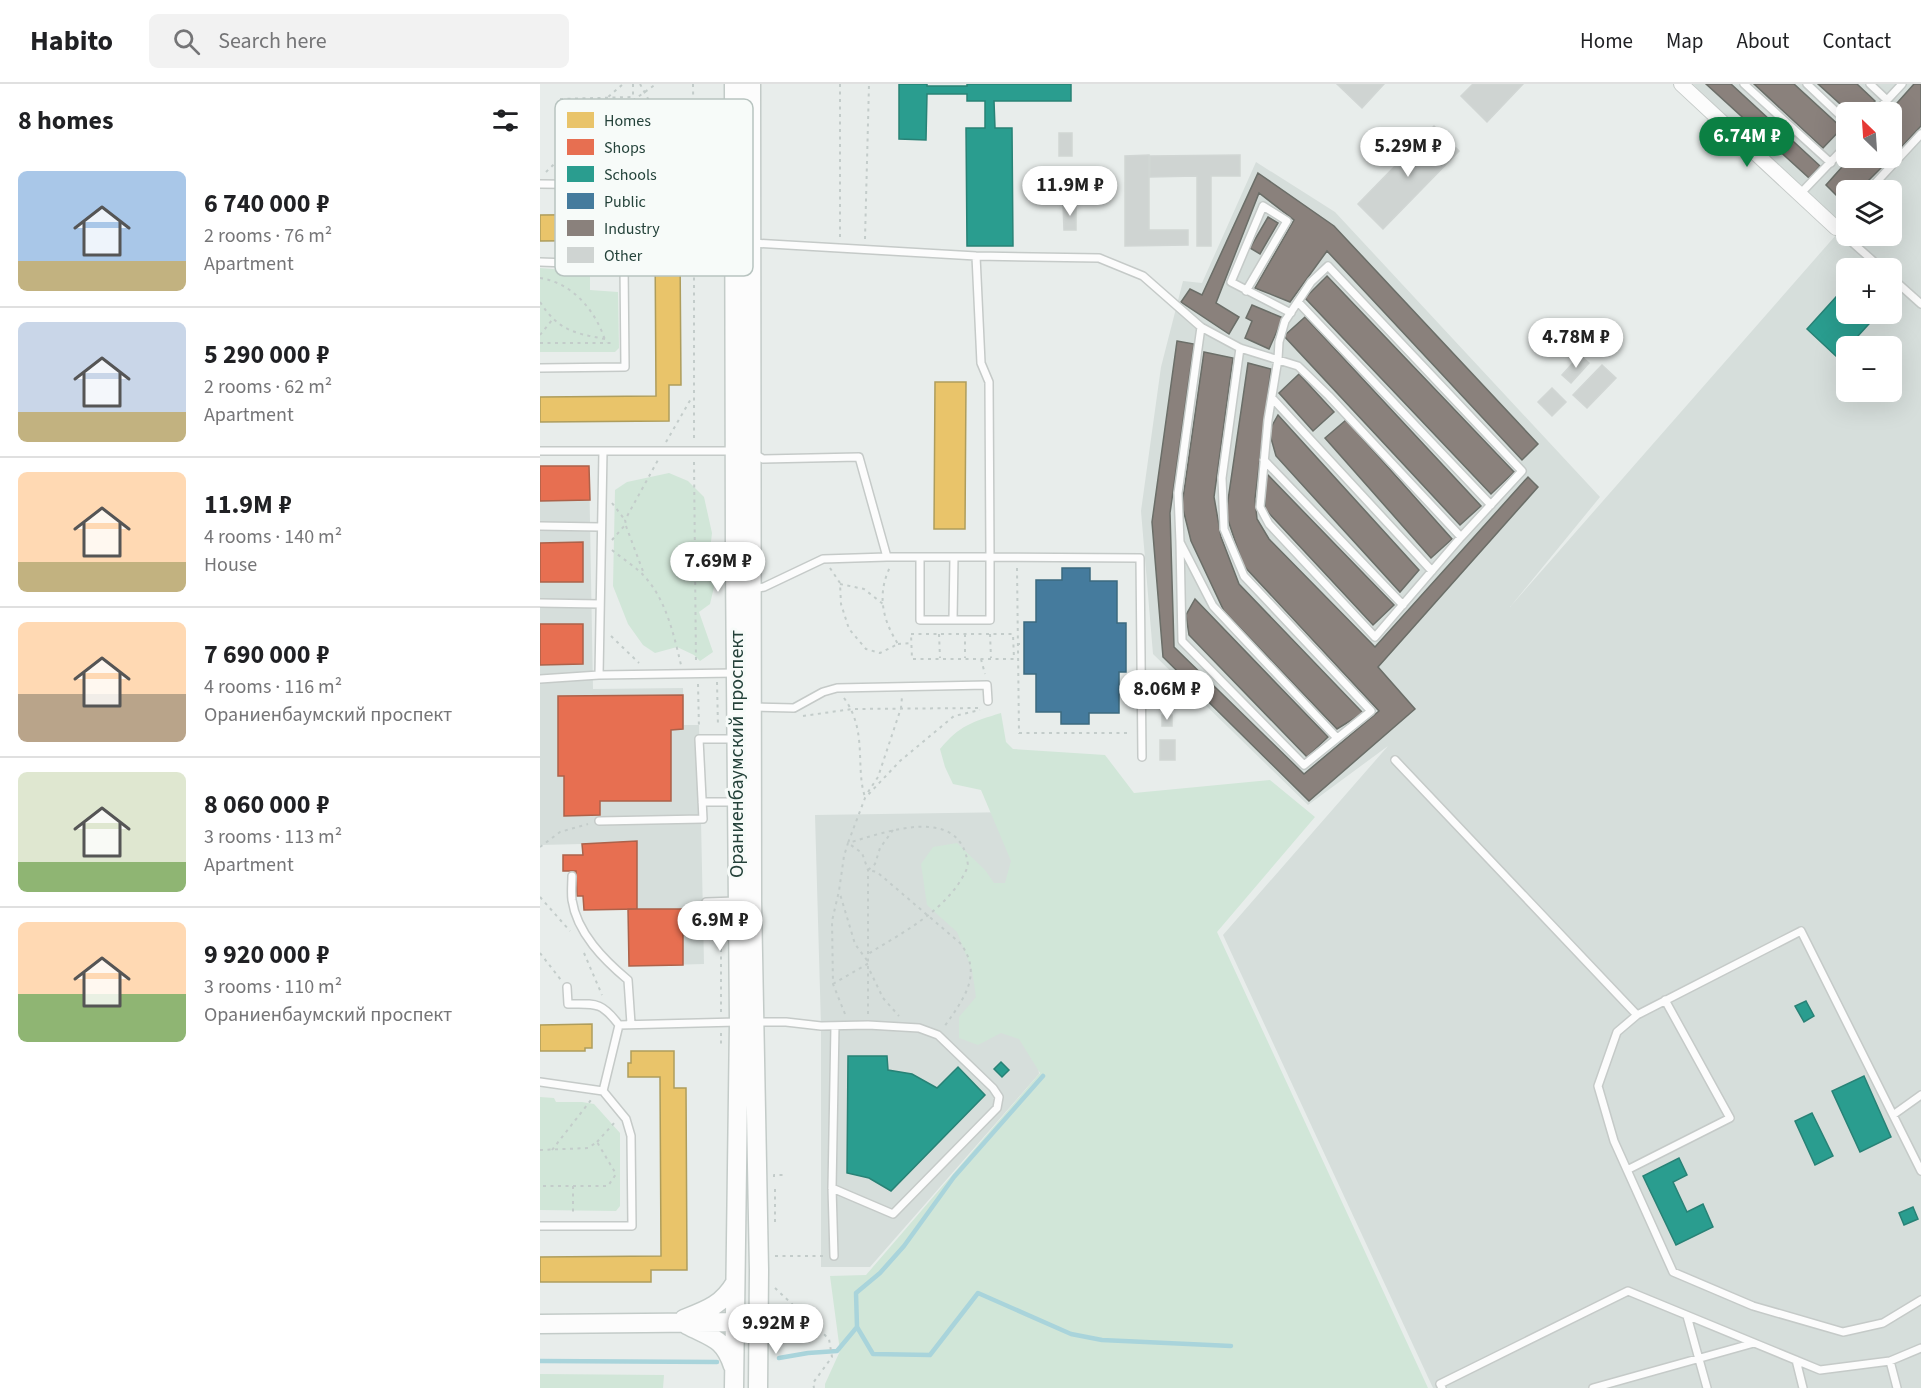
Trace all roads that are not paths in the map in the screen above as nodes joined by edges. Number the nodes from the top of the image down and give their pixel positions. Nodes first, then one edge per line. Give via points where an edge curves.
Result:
1 (734, 84) edge
2 (750, 84) edge
3 (1681, 84) edge
4 (1744, 84) edge
5 (1807, 84) edge
6 (1869, 84) edge
7 (1902, 84) edge
8 (735, 99) edge
9 (749, 99) edge
10 (1887, 100) joint
11 (1836, 112) edge
12 (1921, 134) edge
13 (1836, 157) edge
14 (1831, 163) junction
15 (1878, 180) edge
16 (540, 184) edge
17 (555, 184) edge
18 (1799, 195) junction
19 (1836, 228) edge
20 (753, 244) edge
21 (1856, 246) edge
22 (976, 256) junction
23 (1870, 258) edge
24 (540, 262) edge
25 (555, 263) edge
26 (624, 276) edge
27 (742, 276) edge
28 (1902, 287) edge
29 (1246, 291) junction
30 (1298, 302) junction
31 (1921, 304) edge
32 (1291, 313) junction
33 (1201, 327) junction
34 (1240, 348) junction
35 (1278, 359) junction
36 (540, 368) edge
37 (1272, 398) junction
38 (540, 451) edge
39 (603, 451) junction
40 (743, 452) junction
41 (1264, 460) junction
42 (1491, 505) junction
43 (540, 526) edge
44 (600, 527) junction
45 (1461, 537) junction
46 (1180, 542) junction
47 (886, 557) junction
48 (920, 557) junction
49 (954, 557) junction
50 (990, 557) junction
51 (1432, 571) junction
52 (744, 590) junction
53 (540, 603) edge
54 (600, 604) junction
55 (1403, 605) junction
56 (953, 620) junction
57 (737, 673) junction
58 (599, 675) junction
59 (540, 679) edge
60 (988, 701) dead end
61 (753, 707) junction
62 (1337, 738) junction
63 (738, 739) junction
64 (1142, 757) dead end
65 (1395, 760) dead end
66 (702, 802) junction
67 (746, 802) junction
68 (599, 820) road end
69 (572, 876) dead end
70 (706, 902) dead end
71 (745, 902) junction
72 (567, 987) road end
73 (1665, 1000) junction
74 (1636, 1015) junction
75 (746, 1022) junction
76 (631, 1024) junction
77 (619, 1025) junction
78 (835, 1026) junction
79 (540, 1082) edge
80 (600, 1091) junction
81 (1921, 1095) edge
82 (1893, 1115) junction
83 (1627, 1170) junction
84 (1921, 1172) edge
85 (832, 1188) junction
86 (540, 1226) edge
87 (834, 1257) dead end
88 (735, 1284) junction
89 (1921, 1300) edge
90 (1688, 1316) junction
91 (735, 1322) junction
92 (758, 1322) junction
93 (674, 1323) junction
94 (540, 1324) edge
95 (1754, 1343) junction
96 (1921, 1348) edge
97 (1698, 1359) junction
98 (1796, 1360) junction
99 (1890, 1361) junction
100 (734, 1370) junction
101 (734, 1388) edge
102 (758, 1388) edge
103 (1442, 1388) edge
104 (1593, 1388) edge
105 (1707, 1388) edge
106 (1803, 1388) edge
107 (1897, 1388) edge

1 - 8 main road, Ораниенбаумский проспект
2 - 9 main road, Ораниенбаумский проспект
3 - 18 street
4 - 14 lane
5 - 11 lane
6 - 10 lane
7 - 10 lane
12 - 15 lane
13 - 14 lane
14 - 18 lane
16 - 17 lane
18 - 19 street
20 - 22 lane
21 - 23 lane
22 - 33 lane via 1099,258 1143,276
22 - 50 lane via 981,363 989,382
24 - 25 lane
26 - 36 lane via 625,367
27 - 40 main road, Ораниенбаумский проспект
28 - 31 lane
29 - 29 lane via 1287,221 1263,206 1232,282
29 - 32 lane
30 - 32 lane
30 - 42 lane
30 - 42 lane via 1328,266 1522,471
32 - 35 lane via 1279,342
33 - 34 lane
33 - 46 lane via 1178,493
34 - 35 lane
34 - 62 lane via 1222,478 1224,529 1244,576 1371,711
35 - 37 lane
35 - 45 lane via 1298,366 1329,396
37 - 41 lane
37 - 51 lane
38 - 39 lane
39 - 40 lane
39 - 44 lane
40 - 47 lane via 763,459 859,457
40 - 52 main road, Ораниенбаумский проспект
41 - 55 lane
41 - 55 lane via 1260,507 1269,524 1375,637
42 - 45 lane
43 - 44 lane
44 - 54 lane
45 - 51 lane
46 - 62 lane via 1213,606
46 - 62 lane via 1182,641 1304,765
47 - 48 lane
47 - 52 lane via 824,559 764,587
48 - 49 lane
48 - 56 lane via 920,620
49 - 50 lane
49 - 56 lane
50 - 56 lane via 990,620
50 - 64 lane via 1140,558
51 - 55 lane
52 - 57 main road, Ораниенбаумский проспект
52 - 61 main road, Ораниенбаумский проспект
53 - 54 lane
54 - 58 lane
57 - 58 lane
57 - 63 main road, Ораниенбаумский проспект
58 - 59 lane
60 - 61 lane via 987,685 837,688 794,708
61 - 67 main road, Ораниенбаумский проспект
63 - 66 lane via 699,739
63 - 67 main road, Ораниенбаумский проспект
65 - 74 lane
66 - 67 lane
66 - 68 lane via 703,819
67 - 71 main road, Ораниенбаумский проспект
69 - 76 lane via 572,900 578,918 604,960 628,980
70 - 71 lane
71 - 75 main road, Ораниенбаумский проспект
72 - 77 lane via 568,1004 595,1004 608,1010
73 - 74 lane
73 - 82 lane via 1801,931
73 - 83 lane via 1730,1118
74 - 83 lane via 1617,1032 1598,1086
75 - 76 lane
75 - 78 lane
75 - 88 main road, Ораниенбаумский проспект
75 - 92 main road, Ораниенбаумский проспект
76 - 77 lane
77 - 80 lane
78 - 85 lane
78 - 85 lane via 908,1026 938,1035 999,1097 997,1108 893,1214
79 - 80 lane
80 - 86 lane via 626,1119 631,1136 632,1226
81 - 82 lane
82 - 84 lane
83 - 89 lane via 1673,1272 1753,1306 1843,1332 1883,1323
85 - 87 lane
88 - 91 main road, Ораниенбаумский проспект
88 - 93 main road via 718,1304
90 - 95 lane
90 - 97 lane
90 - 103 lane via 1628,1291 1440,1384
91 - 92 main road
91 - 93 main road
91 - 100 main road, Ораниенбаумский проспект
92 - 102 main road, Ораниенбаумский проспект
93 - 94 main road
93 - 100 main road via 687,1325 721,1343 728,1350
95 - 97 lane
95 - 98 lane
96 - 99 lane
97 - 104 lane
97 - 105 lane
98 - 99 lane via 1820,1370
98 - 106 lane
99 - 107 lane
100 - 101 main road, Ораниенбаумский проспект

